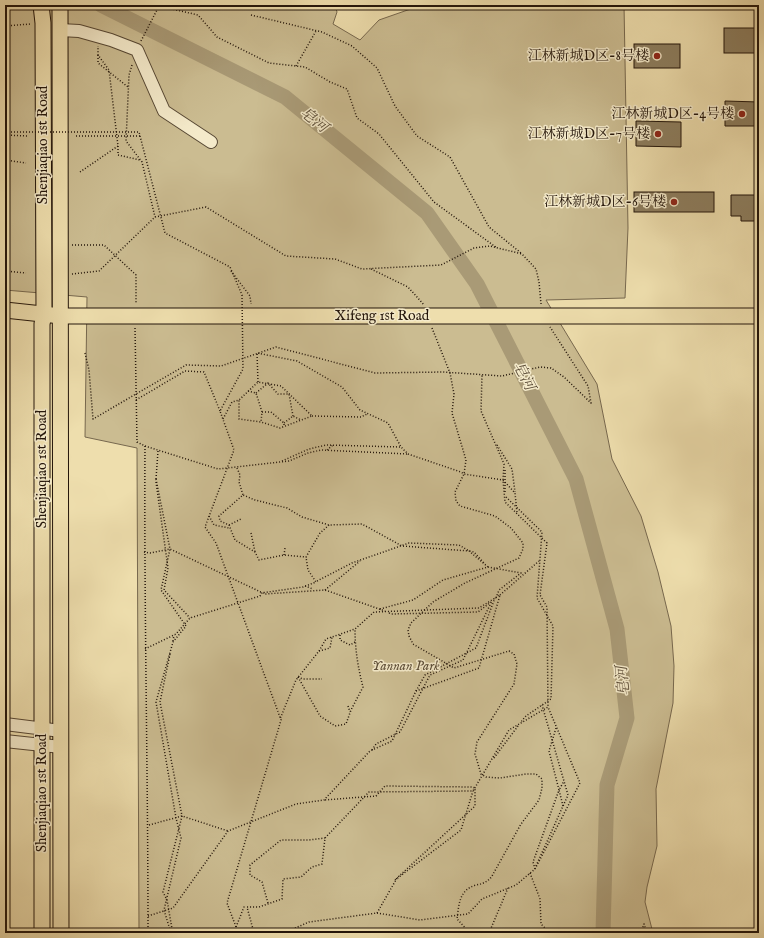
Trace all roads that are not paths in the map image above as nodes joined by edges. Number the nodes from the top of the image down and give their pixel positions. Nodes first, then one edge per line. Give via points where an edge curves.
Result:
1 (41, 5) edge
2 (60, 17) edge
3 (211, 142) dead end
4 (5, 310) edge
5 (759, 316) edge
6 (43, 319) junction
7 (5, 320) edge
8 (429, 320) junction
9 (543, 320) junction
10 (61, 321) junction
11 (135, 321) junction
12 (759, 325) edge
13 (5, 724) edge
14 (42, 728) junction
15 (61, 731) junction
16 (5, 741) edge
17 (42, 745) junction
18 (61, 747) junction
19 (42, 933) edge
20 (61, 933) edge

1 - 6 main road, Shenjiaqiao 1st Road
2 - 3 street via 79,30 138,47 164,111
2 - 10 main road, Shenjiaqiao 1st Road
4 - 6 main road, Xifeng 1st Road
5 - 9 main road, Xifeng 1st Road
6 - 7 main road, Xifeng 1st Road
6 - 10 main road, Xifeng 1st Road
6 - 14 main road, Shenjiaqiao 1st Road
8 - 9 main road, Xifeng 1st Road
8 - 11 main road, Xifeng 1st Road
8 - 11 main road, Xifeng 1st Road via 252,316
9 - 12 main road, Xifeng 1st Road
10 - 11 main road, Xifeng 1st Road
10 - 15 main road, Shenjiaqiao 1st Road
13 - 14 street
14 - 15 street
14 - 17 main road, Shenjiaqiao 1st Road
15 - 18 main road, Shenjiaqiao 1st Road
16 - 17 street
17 - 18 street
17 - 19 main road, Shenjiaqiao 1st Road
18 - 20 main road, Shenjiaqiao 1st Road

